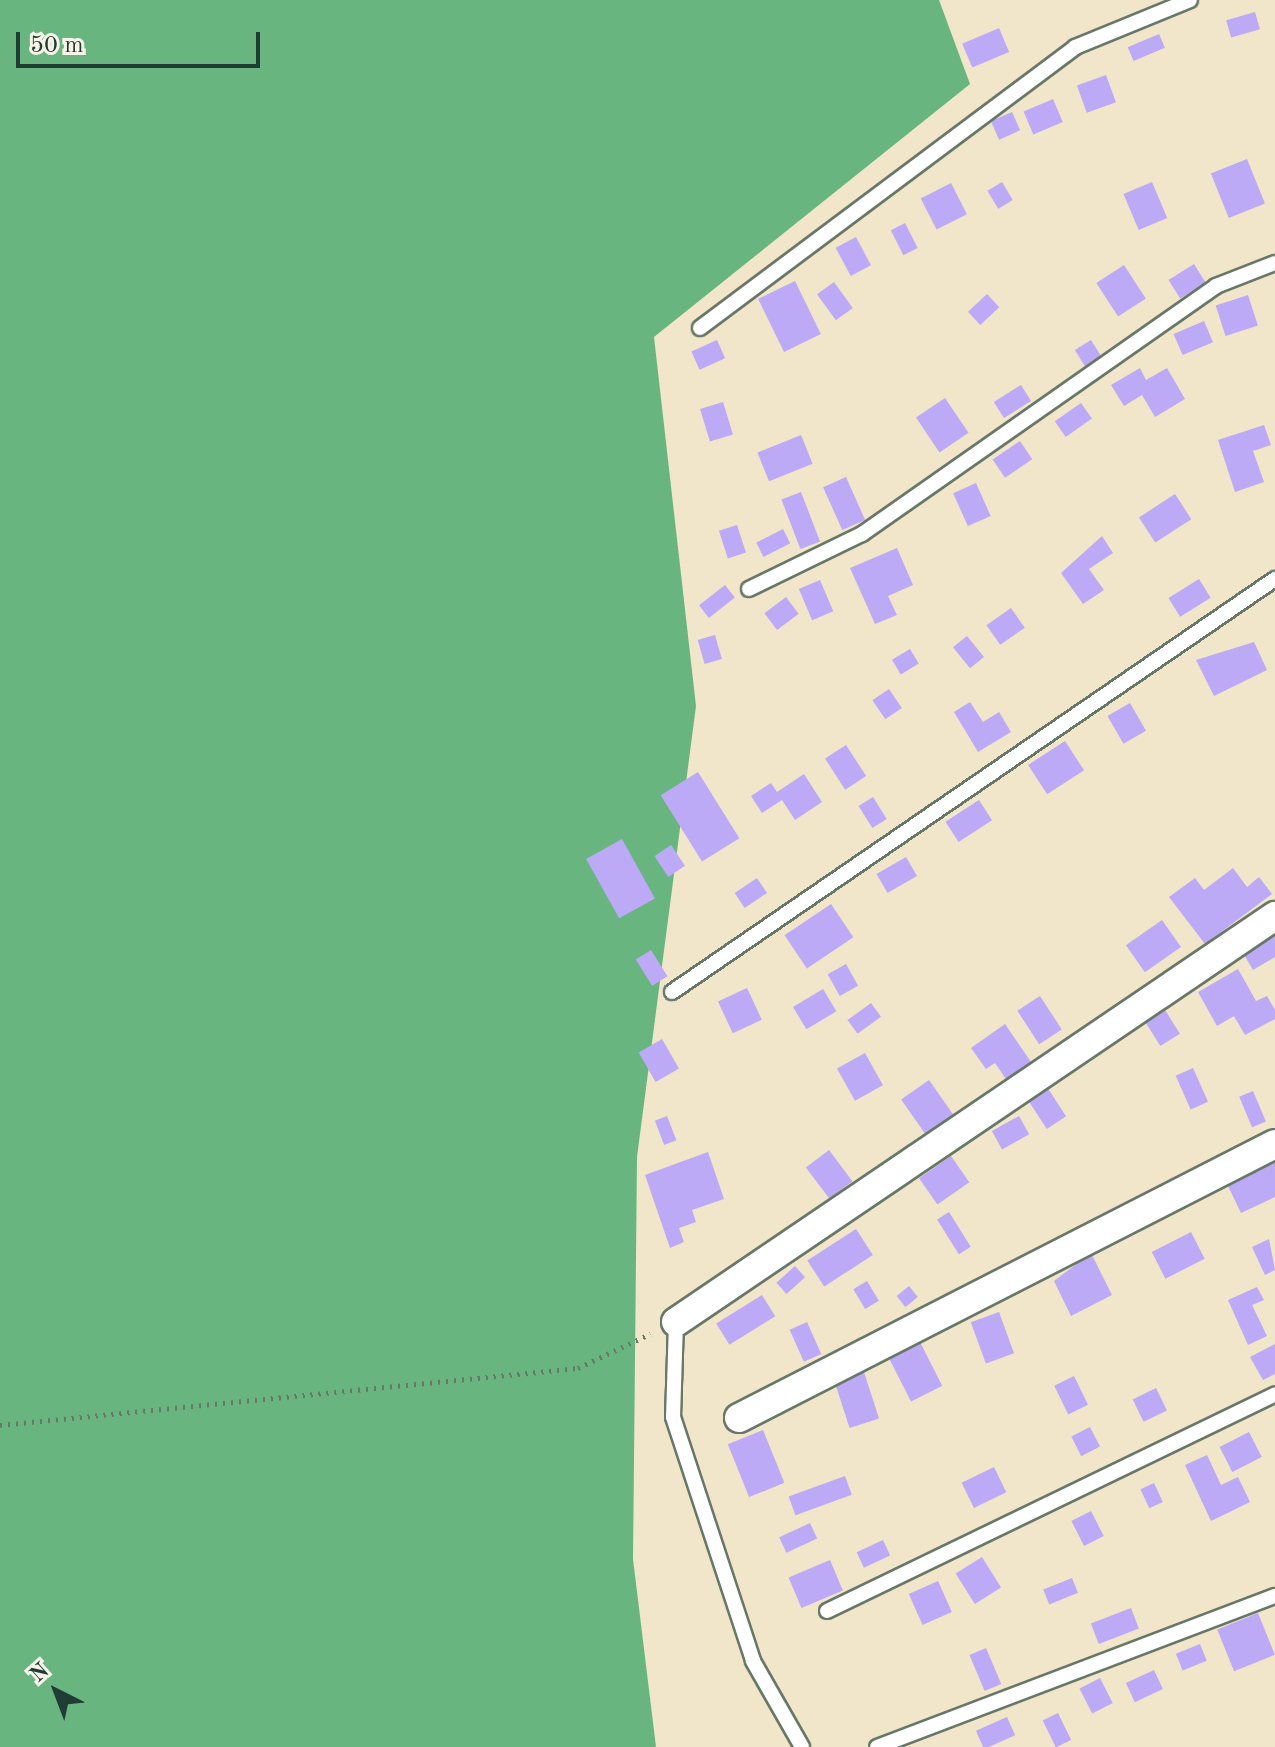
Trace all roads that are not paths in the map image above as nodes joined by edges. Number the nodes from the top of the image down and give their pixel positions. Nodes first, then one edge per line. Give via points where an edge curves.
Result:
1 (1190, 0) edge
2 (1275, 263) edge
3 (700, 328) dead end
4 (1275, 579) edge
5 (749, 589) dead end
6 (1275, 916) edge
7 (672, 992) dead end
8 (1275, 1144) edge
9 (676, 1322) joint
10 (1275, 1394) edge
11 (739, 1418) dead end
12 (1275, 1596) edge
13 (827, 1611) dead end
14 (802, 1747) edge
15 (877, 1747) edge

1 - 3 lane via 1075,47
2 - 5 lane via 1216,286 862,534
4 - 7 lane
6 - 9 street
8 - 11 street
9 - 14 lane via 673,1417 753,1661
10 - 13 lane
12 - 15 lane

